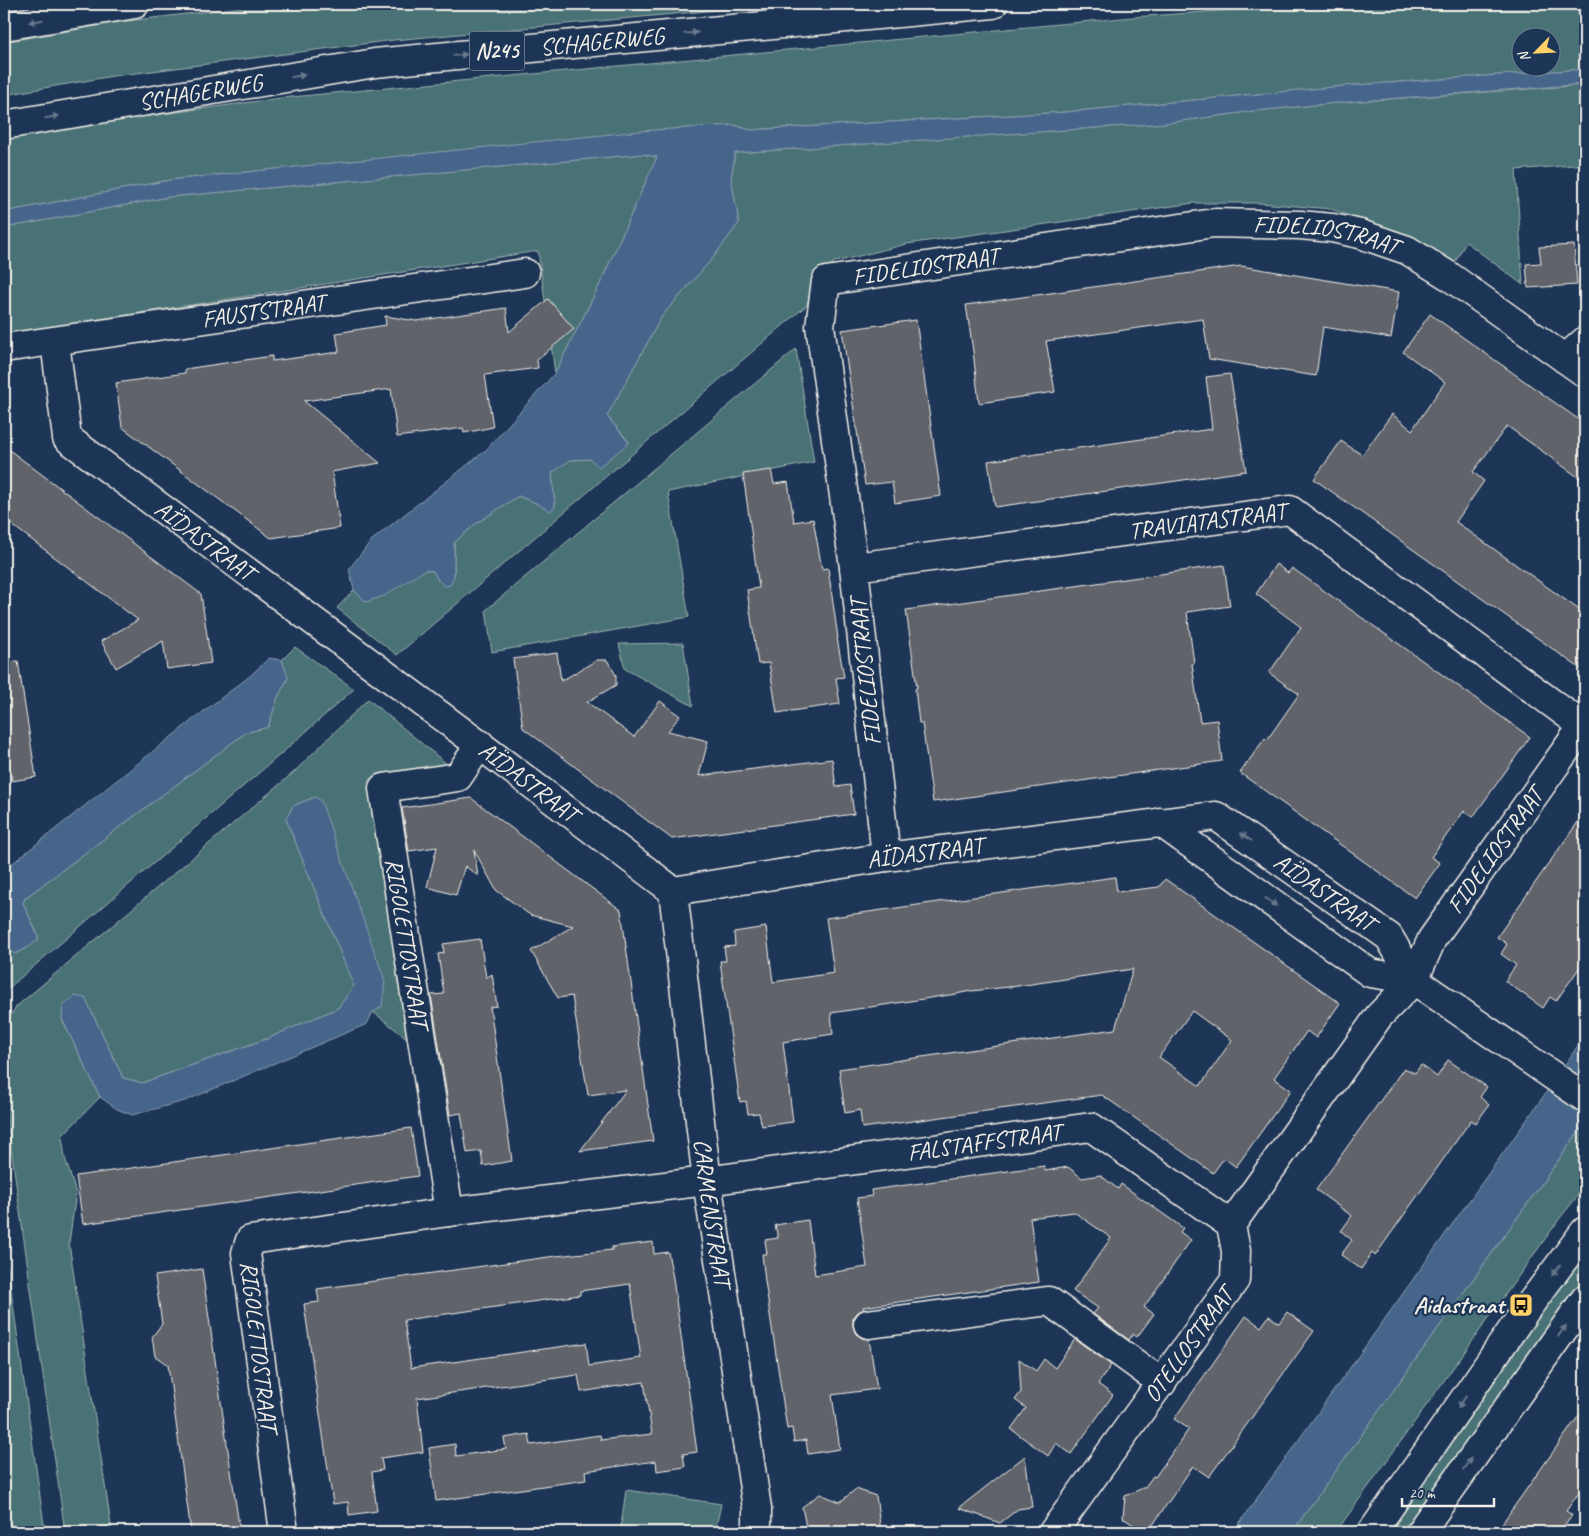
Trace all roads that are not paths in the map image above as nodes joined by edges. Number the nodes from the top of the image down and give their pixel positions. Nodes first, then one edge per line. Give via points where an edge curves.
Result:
1 (135, 4) edge
2 (993, 4) edge
3 (4, 26) edge
4 (4, 125) edge
5 (525, 273) dead end
6 (1585, 341) edge
7 (55, 342) junction
8 (4, 348) edge
9 (1575, 366) edge
10 (854, 568) junction
11 (1584, 726) edge
12 (480, 744) junction
13 (1160, 822) junction
14 (886, 857) junction
15 (673, 891) junction
16 (1414, 980) junction
17 (1585, 1098) edge
18 (707, 1181) junction
19 (449, 1212) junction
20 (1231, 1226) junction
21 (1585, 1231) edge
22 (1585, 1299) edge
23 (868, 1324) dead end
24 (1162, 1383) junction
25 (284, 1532) edge
26 (757, 1532) edge
27 (1053, 1532) edge
28 (1372, 1532) edge
29 (1420, 1532) edge

1 -> 3 street
4 -> 2 street, SCHAGERWEG / N245 via 375,63
5 - 7 street, FAUSTSTRAAT
6 - 9 street, FIDELIOSTRAAT
7 - 8 street, FAUSTSTRAAT
7 - 12 street, AÏDASTRAAT via 67,438
9 - 10 street, FIDELIOSTRAAT via 1442,271 1407,250 1360,234 1300,224 1214,223 826,281 820,326
10 - 11 street, TRAVIATASTRAAT via 1290,510
10 - 14 street, FIDELIOSTRAAT
11 - 16 street, FIDELIOSTRAAT via 1432,939
12 - 15 street, AÏDASTRAAT
12 - 19 street, RIGOLETTOSTRAAT via 458,777 383,788
13 - 14 street, AÏDASTRAAT
13 -> 16 street, AÏDASTRAAT via 1370,973
16 -> 13 street, AÏDASTRAAT via 1389,937 1216,816
14 - 15 street, AÏDASTRAAT
15 - 18 street, CARMENSTRAAT
16 - 17 street, AÏDASTRAAT
16 - 20 street via 1378,1016
18 - 19 street, RIGOLETTOSTRAAT
18 - 20 street, FALSTAFFSTRAAT via 1091,1126
18 - 26 street, CARMENSTRAAT via 757,1508
19 - 25 street, RIGOLETTOSTRAAT via 250,1240 246,1253
20 - 24 street, OTELLOSTRAAT via 1236,1252 1235,1280
21 -> 28 street via 1528,1307
29 -> 22 street
23 - 24 street via 1049,1301
24 - 27 street, OTELLOSTRAAT

